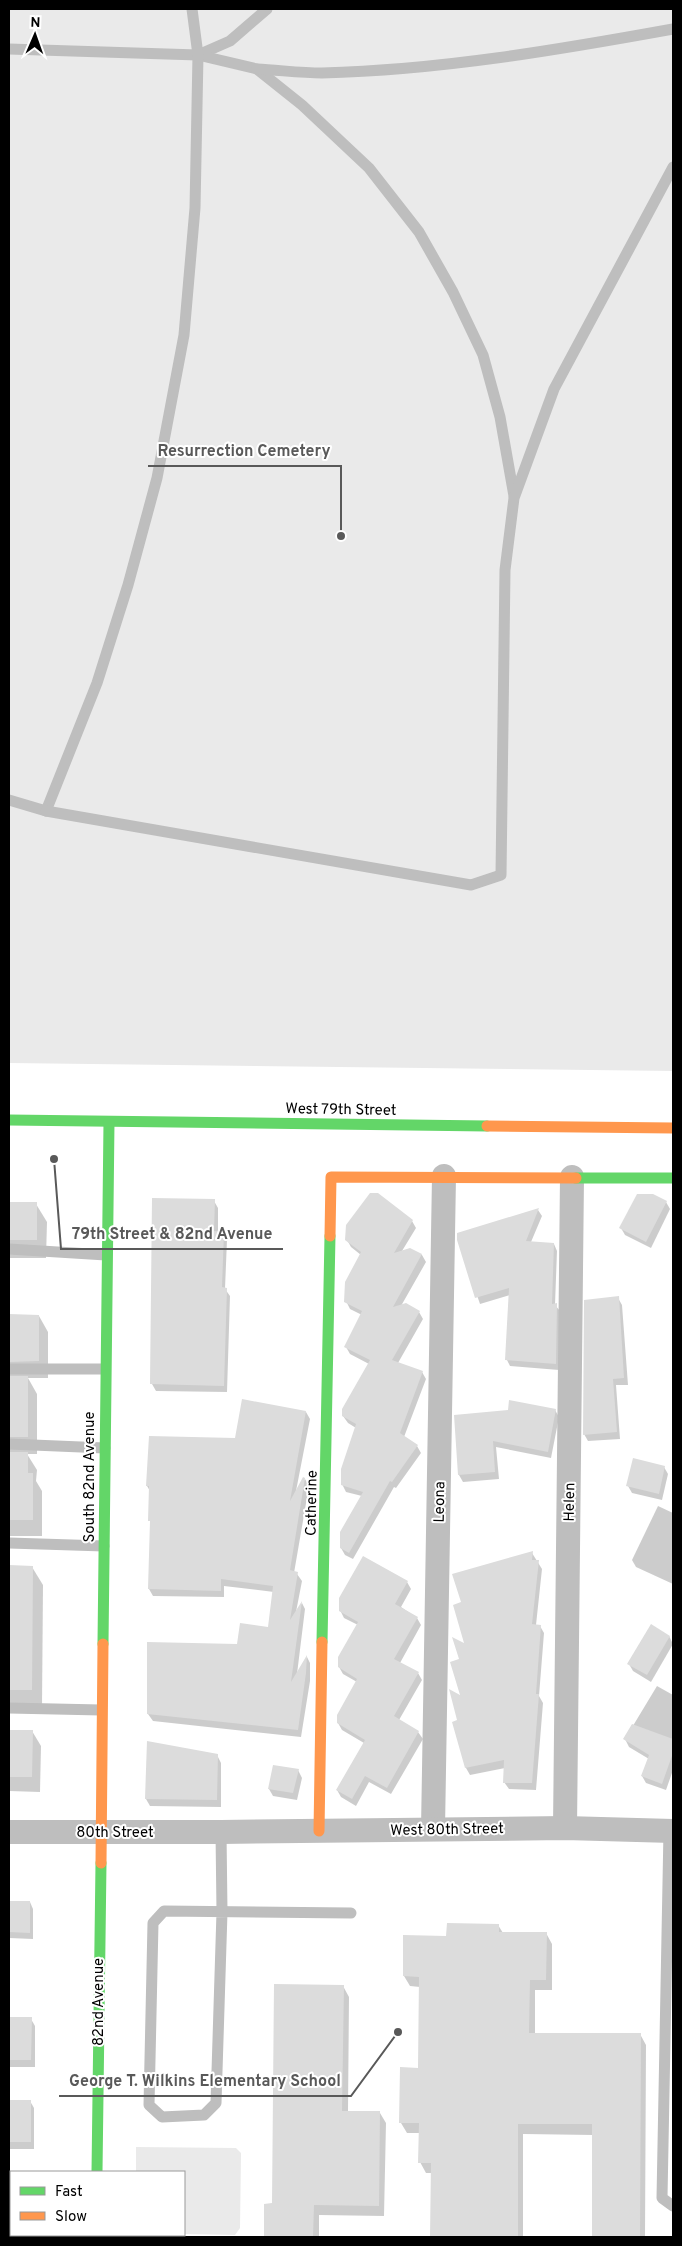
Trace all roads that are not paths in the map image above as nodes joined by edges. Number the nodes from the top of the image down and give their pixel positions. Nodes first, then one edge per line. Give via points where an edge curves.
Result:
1 (192, 9) edge
2 (267, 9) edge
3 (673, 28) edge
4 (9, 49) edge
5 (198, 55) junction
6 (257, 69) junction
7 (673, 167) edge
8 (514, 498) junction
9 (9, 800) edge
10 (46, 811) junction
11 (9, 1120) edge
12 (109, 1122) junction
13 (673, 1128) edge
14 (444, 1176) junction
15 (572, 1177) junction
16 (673, 1178) edge
17 (9, 1250) edge
18 (106, 1255) junction
19 (9, 1369) edge
20 (105, 1369) junction
21 (9, 1444) edge
22 (105, 1448) junction
23 (9, 1543) edge
24 (104, 1546) junction
25 (9, 1708) edge
26 (101, 1710) junction
27 (565, 1828) junction
28 (433, 1829) junction
29 (319, 1831) junction
30 (671, 1831) edge
31 (9, 1832) edge
32 (99, 1832) junction
33 (221, 1832) junction
34 (222, 1912) junction
35 (351, 1913) dead end
36 (97, 2171) edge
37 (673, 2206) edge

1 - 5 lane
2 - 5 lane via 230,41
3 - 6 lane via 503,58 398,69 320,73
4 - 5 lane
5 - 6 lane
5 - 10 lane via 196,208 184,335 157,478 98,682
6 - 8 lane via 302,105 369,168 419,232 483,354 500,416
7 - 8 lane via 554,389
8 - 10 lane via 505,570 501,875 470,885
9 - 10 lane
11 - 12 street, West 79th Street
12 - 13 street, West 79th Street
12 - 18 street, South 82nd Avenue
14 - 15 street
14 - 28 street, Leona
14 - 29 street, Catherine via 332,1177
15 - 16 street
15 - 27 street, Helen
17 - 18 lane
18 - 20 street, South 82nd Avenue
19 - 20 lane
20 - 22 street, South 82nd Avenue
21 - 22 lane
22 - 24 street, South 82nd Avenue
23 - 24 lane
24 - 26 street, South 82nd Avenue
25 - 26 lane
26 - 32 street, South 82nd Avenue
27 - 28 street, West 80th Street
27 - 30 street, West 80th Street
28 - 29 street, West 80th Street
29 - 33 street, West 80th Street
30 - 37 lane via 662,2198
31 - 32 street, 80th Street
32 - 33 street, 80th Street
32 - 36 street, 82nd Avenue
33 - 34 lane
34 - 34 lane via 216,2103 204,2115 162,2117 149,2105 153,1923 164,1911
34 - 35 lane

